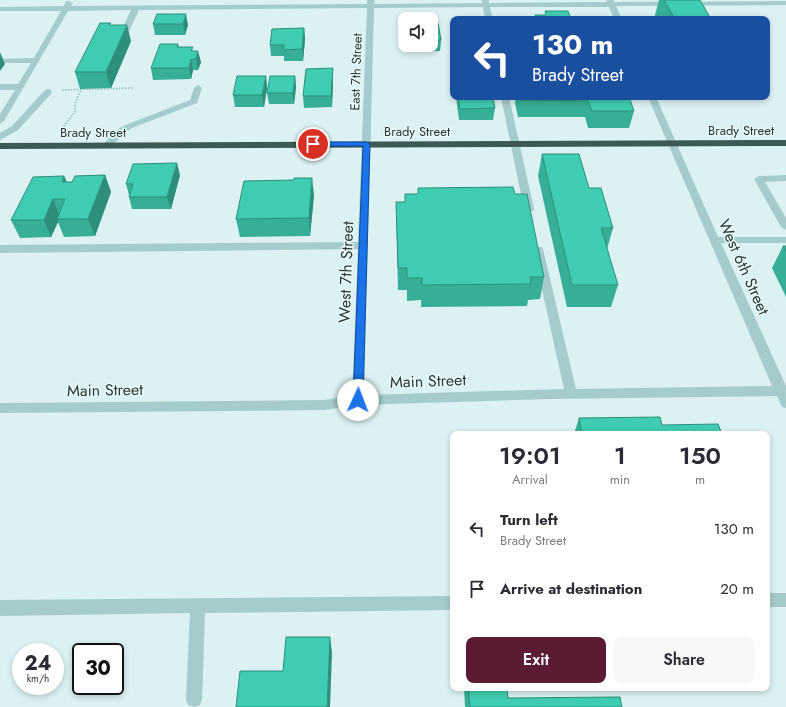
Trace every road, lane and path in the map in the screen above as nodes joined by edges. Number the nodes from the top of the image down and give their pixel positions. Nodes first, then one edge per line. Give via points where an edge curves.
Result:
1 (71, 0) edge
2 (125, 0) edge
3 (727, 2) edge
4 (371, 3) edge
5 (485, 3) edge
6 (611, 3) edge
7 (786, 3) edge
8 (0, 8) edge
9 (66, 8) junction
10 (122, 8) junction
11 (136, 8) junction
12 (488, 16) edge
13 (617, 16) edge
14 (121, 40) edge
15 (37, 60) junction
16 (0, 61) edge
17 (0, 87) edge
18 (21, 87) junction
19 (133, 88) dead end
20 (198, 88) dead end
21 (57, 90) dead end
22 (81, 90) junction
23 (48, 92) dead end
24 (506, 100) edge
25 (653, 100) edge
26 (0, 121) edge
27 (61, 129) dead end
28 (0, 136) edge
29 (672, 143) junction
30 (786, 143) edge
31 (366, 144) junction
32 (514, 144) junction
33 (108, 145) junction
34 (0, 146) edge
35 (786, 178) edge
36 (532, 222) edge
37 (786, 227) edge
38 (536, 238) edge
39 (715, 240) junction
40 (786, 240) edge
41 (363, 245) junction
42 (0, 249) edge
43 (783, 391) edge
44 (571, 394) junction
45 (358, 400) junction
46 (786, 403) edge
47 (0, 408) edge
48 (770, 600) edge
49 (786, 600) edge
50 (450, 603) edge
51 (198, 606) junction
52 (0, 608) edge
53 (194, 699) dead end

1 - 9 street
2 - 10 street
3 - 6 street
3 - 7 street
4 - 5 street
4 - 11 street
4 - 31 street, East 7th Street
5 - 6 street
5 - 12 street
6 - 13 street
8 - 9 street
9 - 10 street
9 - 15 street
10 - 11 street
11 - 14 street
15 - 16 street
15 - 18 street
17 - 18 street
18 - 26 street
19 - 22 path
20 - 33 street via 194,101 182,108 129,126 119,132
21 - 22 path
22 - 27 path via 75,104 75,112
23 - 28 street via 15,128
24 - 32 street
25 - 29 street, West 6th Street
29 - 30 highway, Brady Street
29 - 32 highway, Brady Street
29 - 39 street, West 6th Street
31 - 32 highway, Brady Street
31 - 33 highway, Brady Street
31 - 41 street, West 7th Street
32 - 36 street
33 - 34 highway, Brady Street
35 - 37 street via 760,179
38 - 44 street
39 - 40 street
39 - 43 street, West 6th Street
41 - 42 street
41 - 45 street, West 7th Street
43 - 44 street, Main Street
43 - 46 street, West 6th Street
44 - 45 street, Main Street
45 - 47 street, Main Street via 324,405
48 - 49 street
50 - 51 street
51 - 52 street
51 - 53 street

